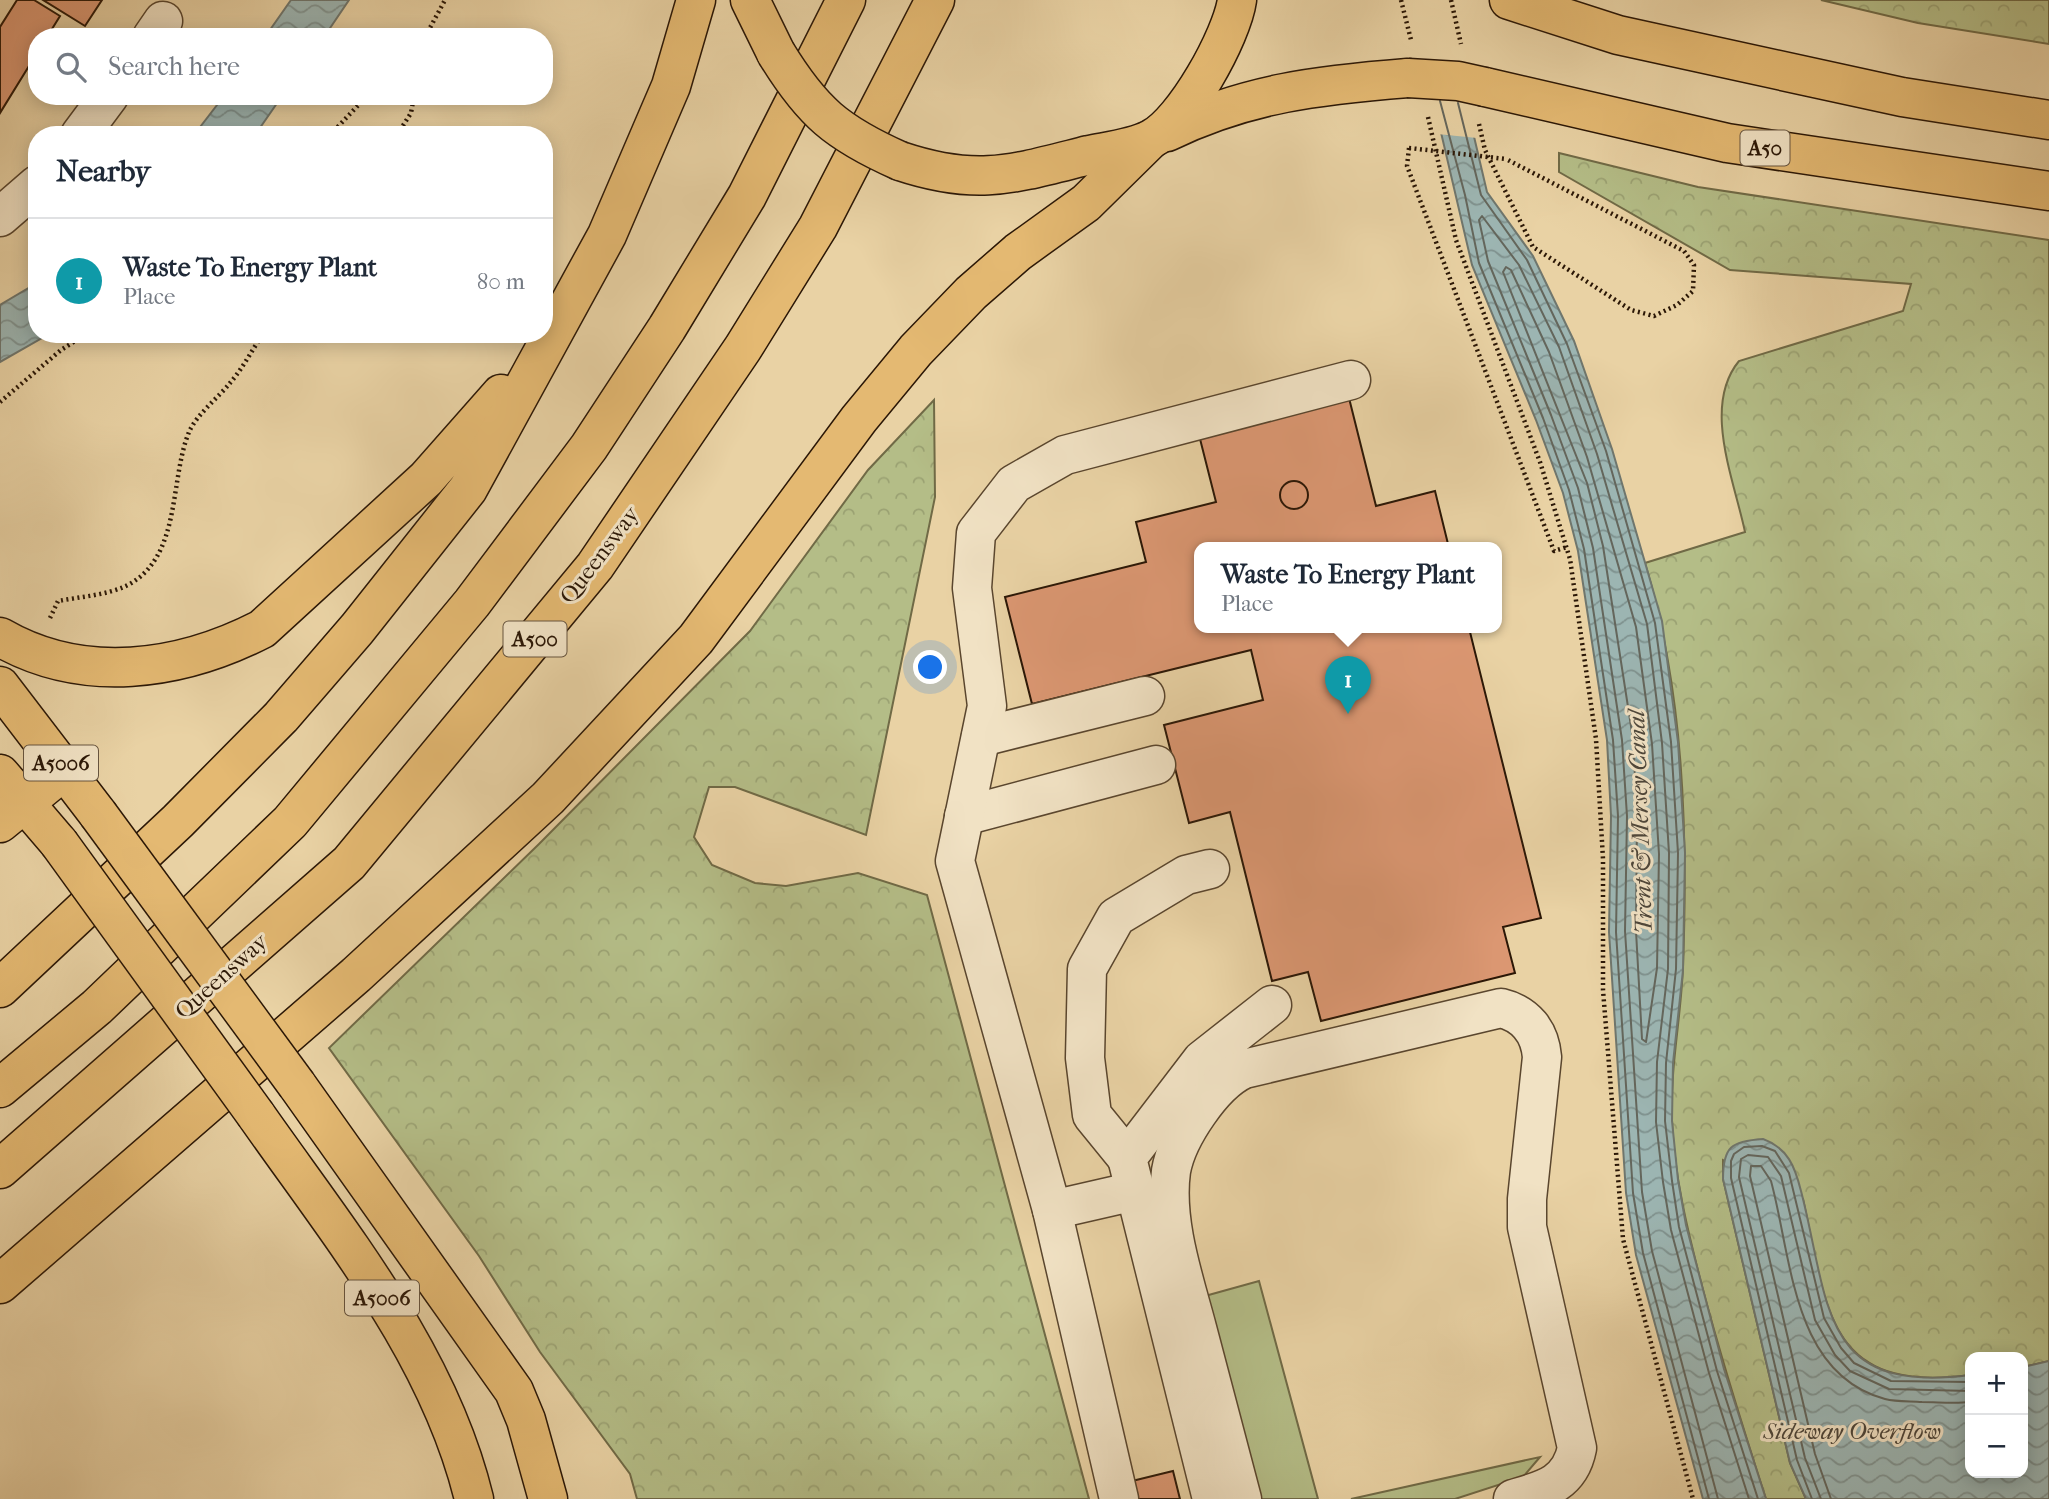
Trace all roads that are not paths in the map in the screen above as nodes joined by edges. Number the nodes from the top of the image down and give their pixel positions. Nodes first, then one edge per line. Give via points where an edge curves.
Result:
1 (696, 0) edge
2 (750, 0) edge
3 (846, 0) edge
4 (935, 0) edge
5 (1237, 0) edge
6 (1509, 0) edge
7 (103, 105) edge
8 (2049, 120) edge
9 (87, 126) edge
10 (1152, 139) junction
11 (2049, 191) edge
12 (28, 193) edge
13 (0, 217) edge
14 (556, 326) junction
15 (553, 330) edge
16 (553, 332) edge
17 (542, 343) edge
18 (547, 343) edge
19 (1351, 380) dead end
20 (0, 637) edge
21 (0, 686) edge
22 (1144, 696) dead end
23 (981, 737) junction
24 (1156, 765) dead end
25 (66, 769) junction
26 (0, 774) edge
27 (12, 814) edge
28 (964, 816) junction
29 (1210, 869) dead end
30 (0, 988) edge
31 (1272, 1005) dead end
32 (0, 1088) edge
33 (0, 1169) edge
34 (1131, 1174) junction
35 (1052, 1210) junction
36 (32, 1258) junction
37 (0, 1284) edge
38 (0, 1301) edge
39 (474, 1499) edge
40 (548, 1499) edge
41 (1119, 1499) edge
42 (1212, 1499) edge
43 (1242, 1499) edge
44 (1513, 1499) edge

1 - 14 main road via 671,86 607,235
2 - 10 main road, bridge via 776,53 806,98 842,132 900,161 947,174 987,178 1032,172
3 - 32 main road via 747,196 667,328 589,447 472,603 290,822 97,1007
4 - 33 main road, Queensway / A500 via 818,227 743,348 595,566 349,863
5 - 10 main road via 1210,67 1183,107
6 - 8 main road via 1618,35 1902,97
7 - 9 lane
10 - 11 main road, A50, bridge via 1270,93 1408,78 1458,81 1481,100 1727,143
10 - 36 main road via 1086,202 971,293 916,350 859,419 696,639 548,799 356,975
12 - 13 lane
14 - 15 main road
14 - 16 main road
17 - 20 main road via 426,479 262,629 198,657 132,667 64,663 37,656
18 - 30 main road via 468,489 357,629 281,717 188,811
19 - 23 lane via 1065,455 1014,484 976,533 972,588 987,706
21 - 25 main road, A5006
22 - 23 lane
23 - 28 lane
24 - 28 lane
25 - 27 main road
25 - 40 main road, A5006, bridge via 514,1391
26 - 27 main road, A5006
27 - 39 main road, A5006, bridge via 59,843 359,1262 430,1376 464,1459
28 - 35 lane via 955,861
29 - 34 lane via 1186,875 1116,917 1087,969 1085,1058 1092,1115
31 - 34 lane via 1202,1059
34 - 35 lane
34 - 42 lane
35 - 41 lane
36 - 37 main road
36 - 38 main road
43 - 44 lane via 1179,1258 1171,1190 1172,1168 1182,1143 1215,1089 1244,1069 1501,1008 1528,1022 1541,1042 1527,1227 1577,1448 1569,1473 1553,1487

